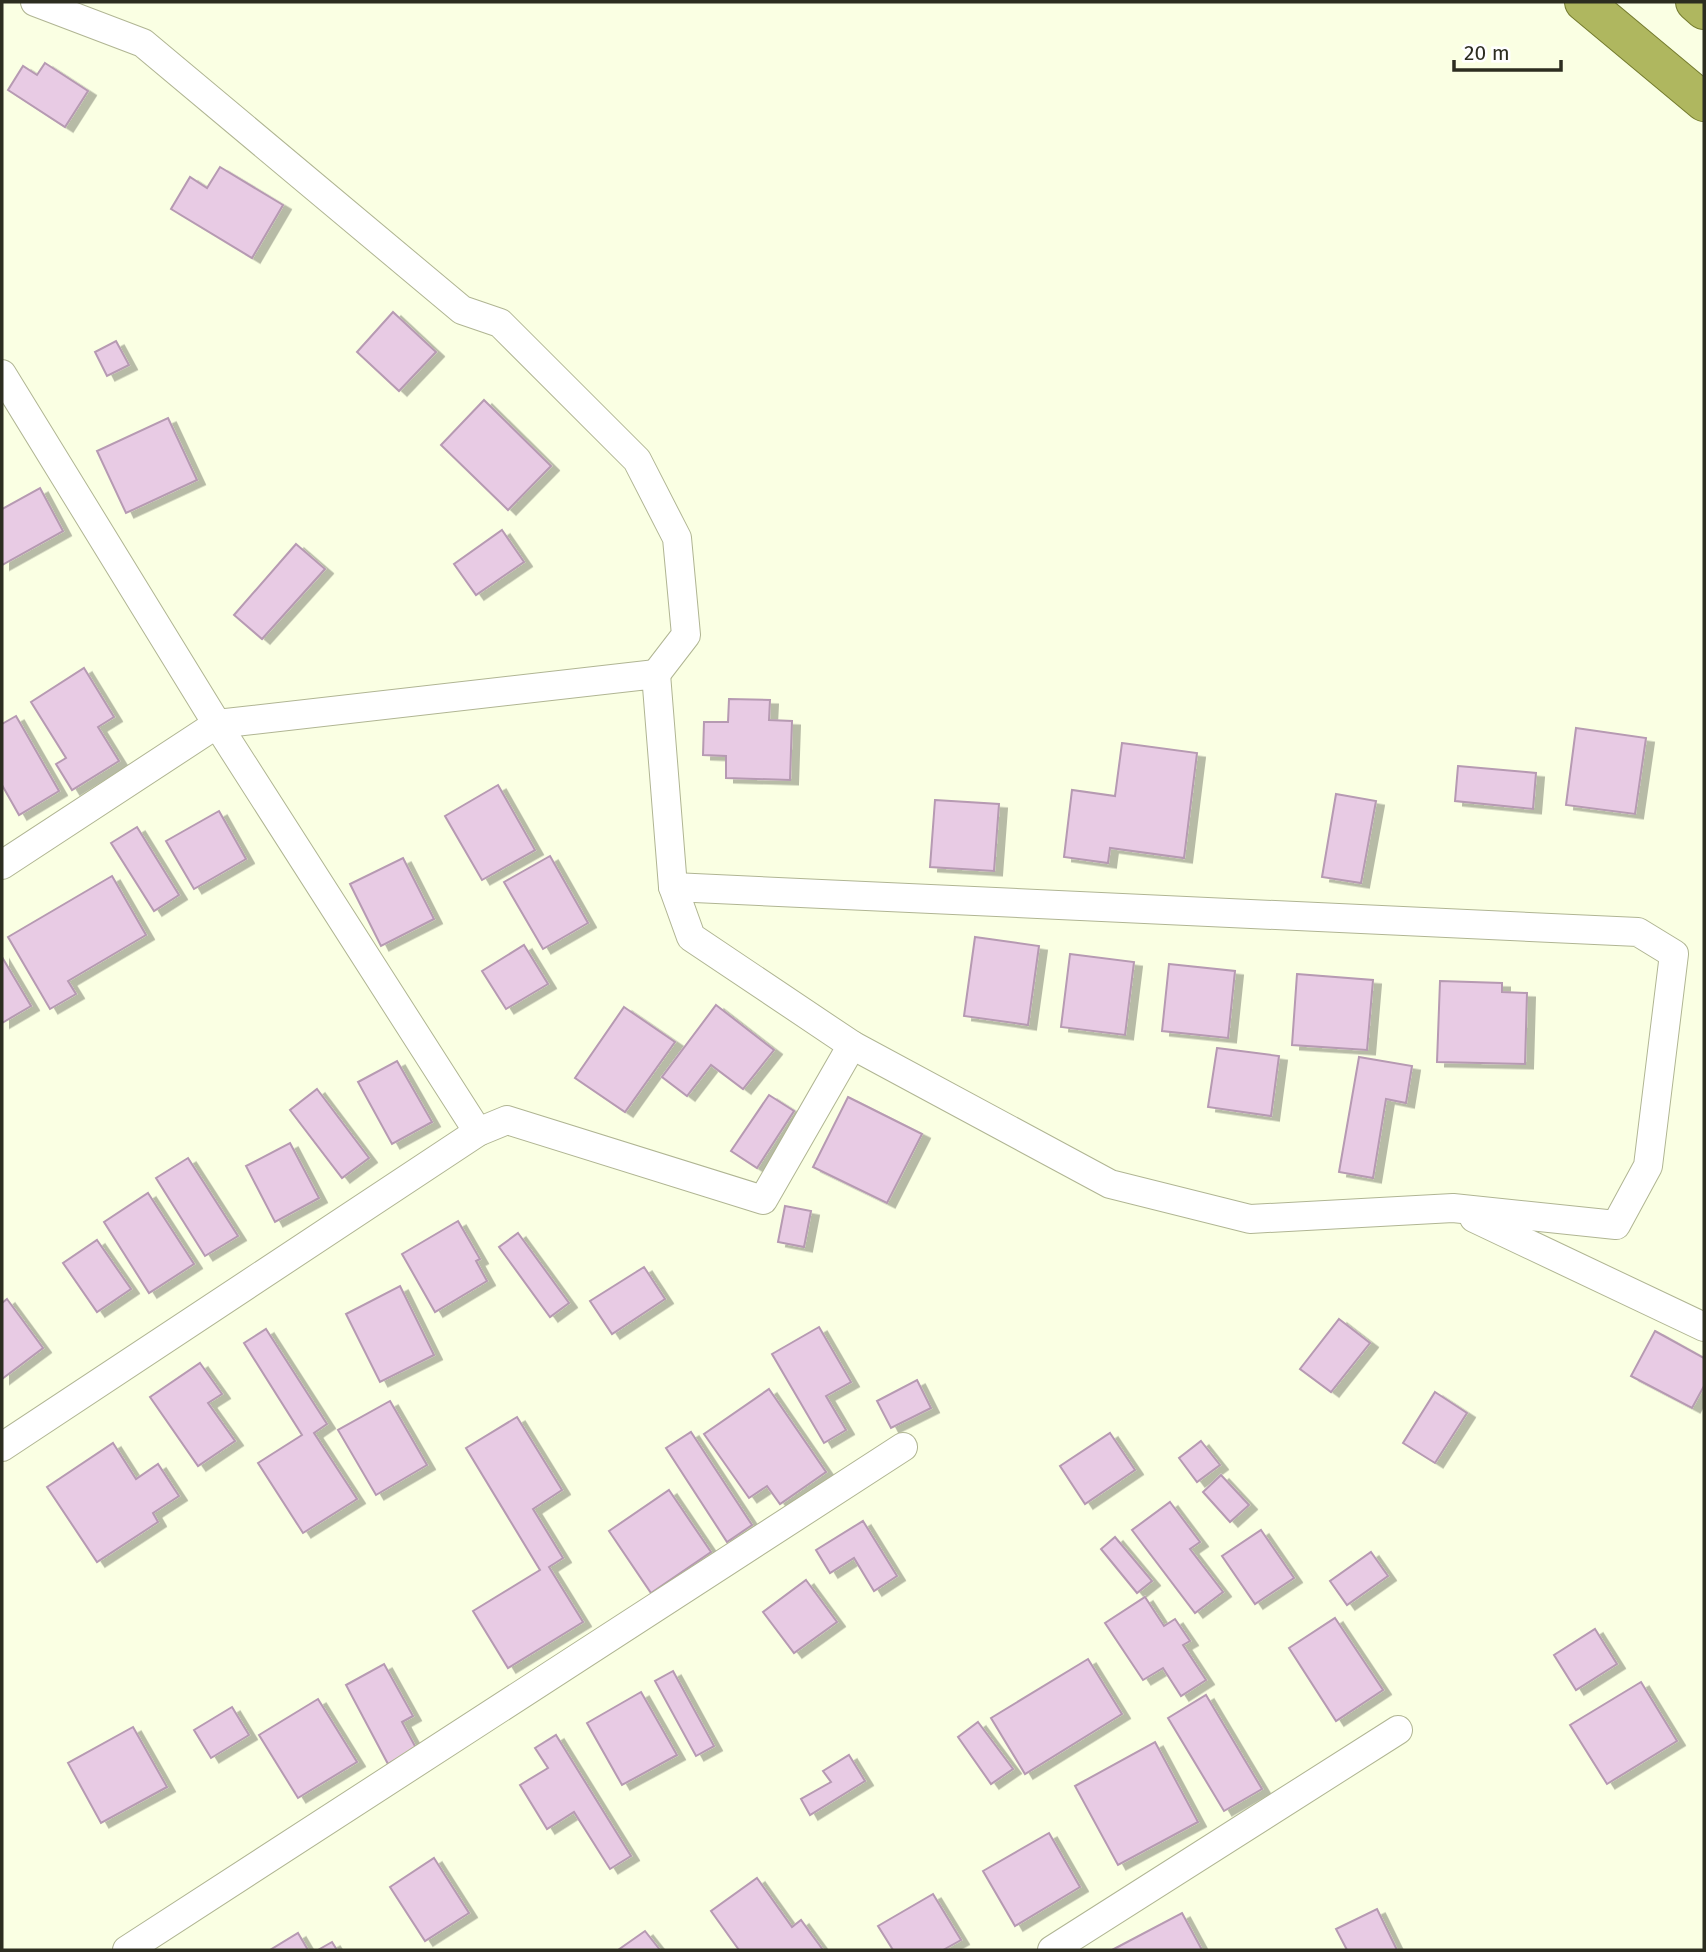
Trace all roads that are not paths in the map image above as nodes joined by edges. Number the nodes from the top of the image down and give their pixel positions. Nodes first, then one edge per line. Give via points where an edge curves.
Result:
1 (35, 2) edge
2 (1584, 2) edge
3 (1695, 2) edge
4 (1704, 9) edge
5 (1704, 102) edge
6 (2, 374) edge
7 (656, 674) junction
8 (217, 724) junction
9 (2, 865) edge
10 (673, 887) junction
11 (852, 1045) junction
12 (478, 1132) junction
13 (1453, 1208) junction
14 (1704, 1327) edge
15 (2, 1447) edge
16 (903, 1447) dead end
17 (1398, 1730) dead end
18 (127, 1950) edge
19 (1052, 1950) edge

1 - 7 street via 143,43 462,310 500,323 637,460 677,538 686,635
2 - 5 highway
3 - 4 highway
6 - 8 street
7 - 8 street
7 - 10 street
8 - 9 street
8 - 12 street
10 - 11 street via 691,937
10 - 13 street via 1638,932 1674,954 1648,1166 1616,1225
11 - 12 street via 763,1200 507,1120
11 - 13 street via 1110,1185 1250,1219
12 - 15 street
13 - 14 street
16 - 18 street
17 - 19 street

